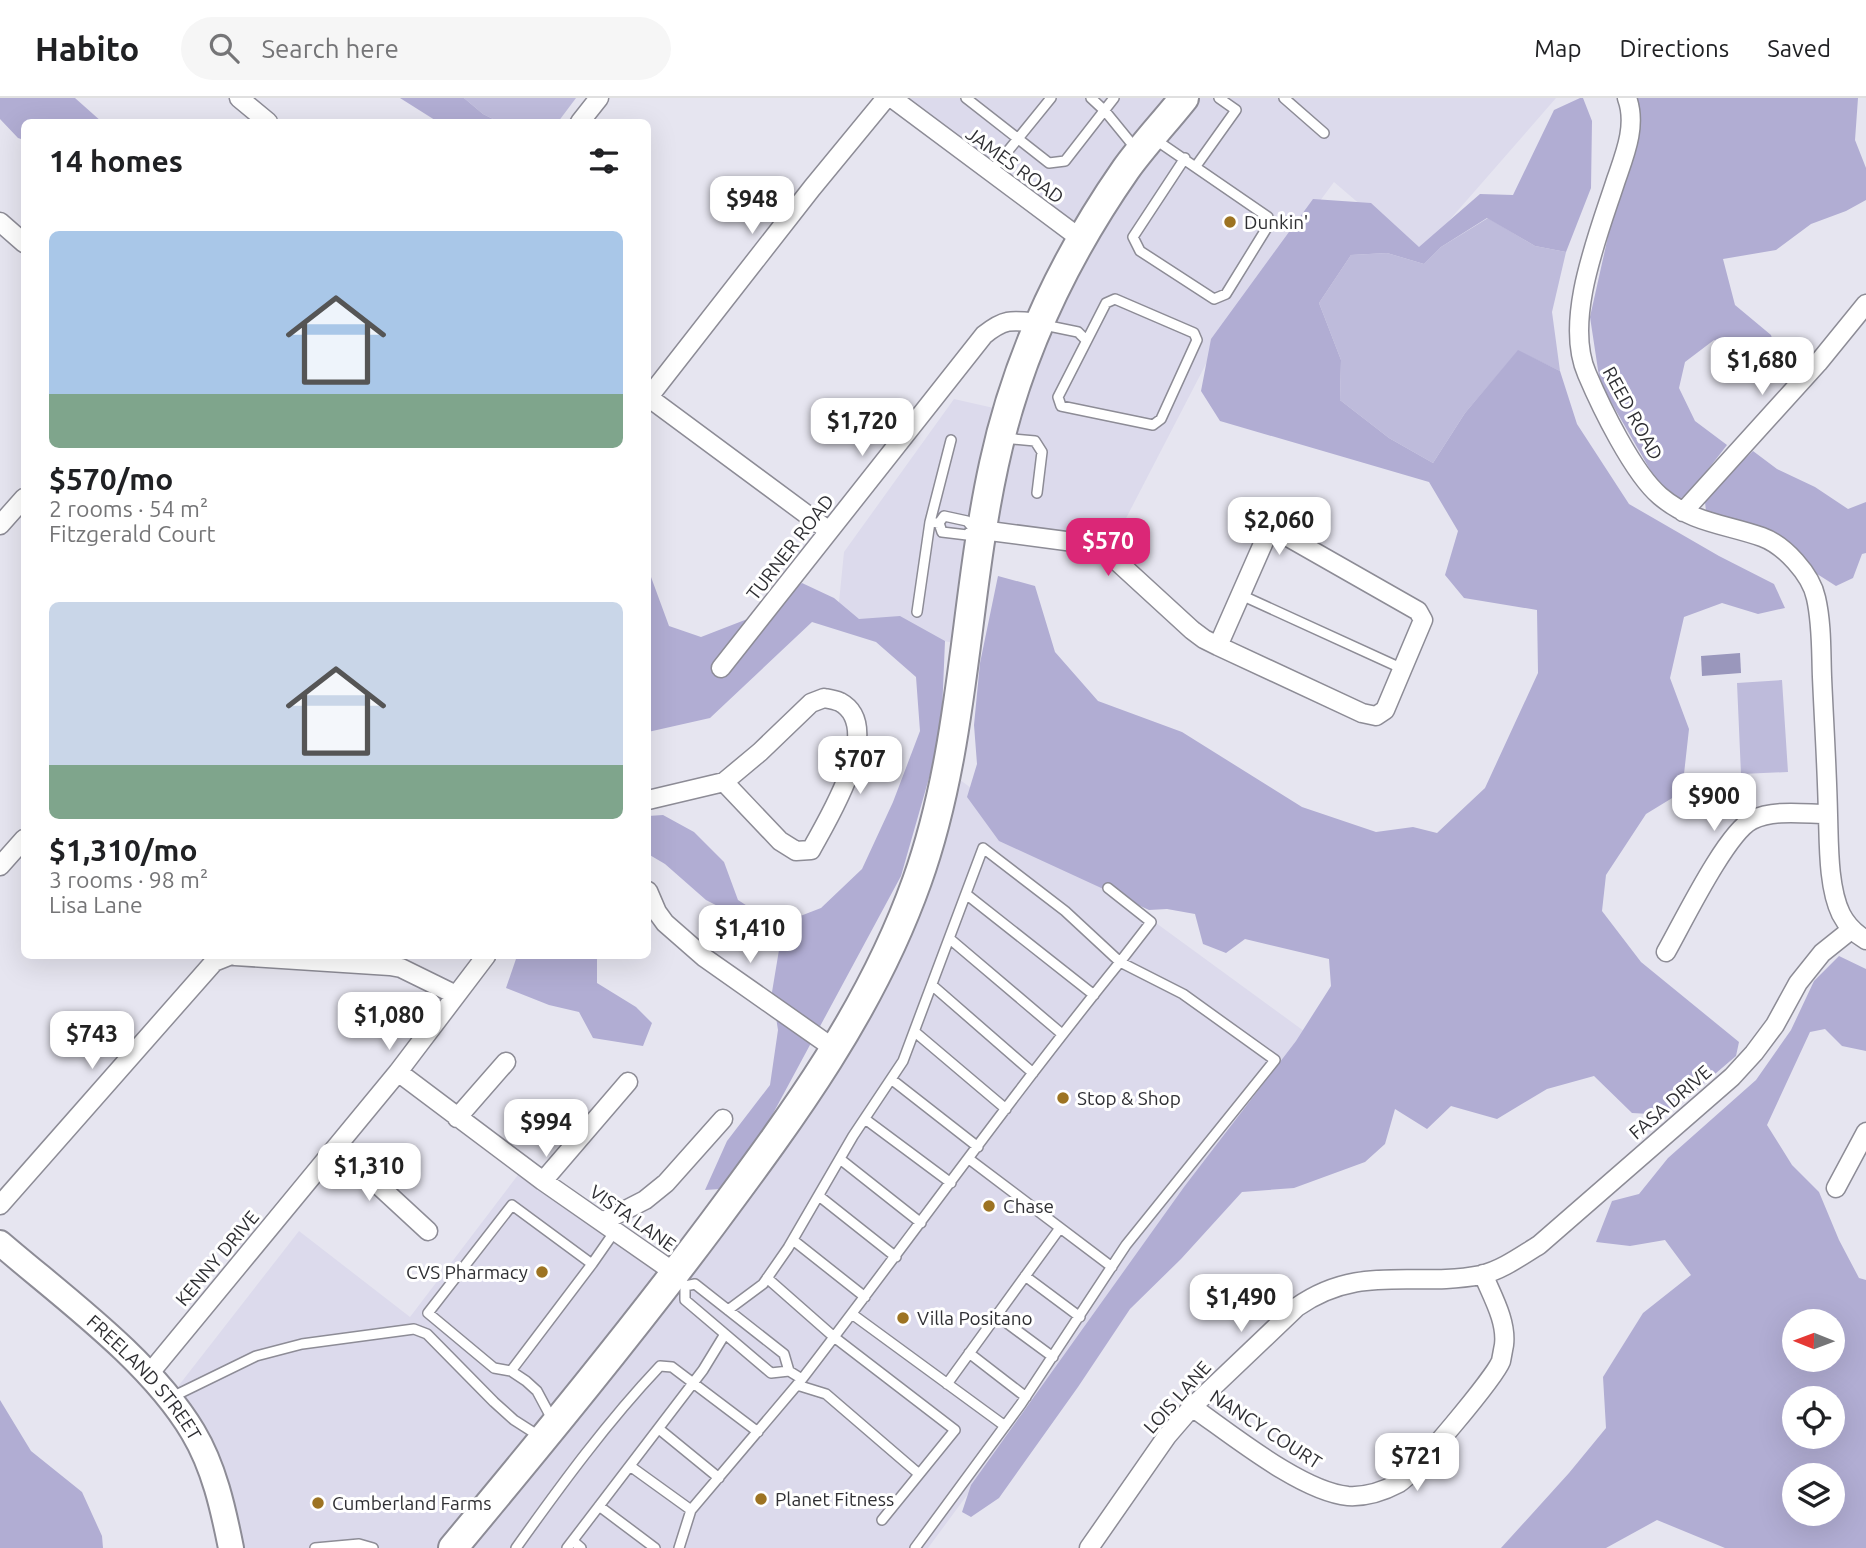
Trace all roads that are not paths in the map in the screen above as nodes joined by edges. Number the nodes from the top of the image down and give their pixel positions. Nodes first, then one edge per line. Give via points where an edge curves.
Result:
1 (239, 98) edge
2 (599, 98) edge
3 (886, 98) edge
4 (892, 98) edge
5 (966, 98) edge
6 (1051, 98) edge
7 (1091, 98) edge
8 (1114, 98) edge
9 (1184, 98) edge
10 (1219, 98) edge
11 (1284, 98) edge
12 (1627, 98) edge
13 (1105, 111) junction
14 (264, 119) edge
15 (582, 119) edge
16 (1324, 133) dead end
17 (1019, 140) junction
18 (1145, 145) junction
19 (1185, 158) junction
20 (1196, 166) junction
21 (990, 173) junction
22 (0, 222) edge
23 (1081, 239) junction
24 (21, 240) edge
25 (1866, 303) edge
26 (1039, 323) junction
27 (1086, 340) junction
28 (651, 394) edge
29 (651, 400) edge
30 (1001, 437) junction
31 (951, 440) dead end
32 (1037, 493) dead end
33 (21, 501) edge
34 (1683, 512) junction
35 (934, 523) junction
36 (0, 525) edge
37 (977, 529) junction
38 (829, 531) junction
39 (1241, 594) junction
40 (917, 612) dead end
41 (1218, 646) junction
42 (721, 668) dead end
43 (1403, 669) junction
44 (724, 782) junction
45 (651, 799) edge
46 (1828, 814) junction
47 (21, 842) edge
48 (0, 866) edge
49 (1108, 888) dead end
50 (966, 894) junction
51 (651, 898) edge
52 (1859, 935) edge
53 (950, 939) junction
54 (1666, 953) dead end
55 (221, 959) edge
56 (282, 959) edge
57 (484, 959) edge
58 (1121, 962) junction
59 (933, 986) junction
60 (456, 995) junction
61 (1094, 995) junction
62 (915, 1032) junction
63 (1062, 1034) junction
64 (836, 1050) junction
65 (506, 1062) dead end
66 (398, 1072) junction
67 (1033, 1073) junction
68 (891, 1079) junction
69 (628, 1082) dead end
70 (1006, 1109) junction
71 (457, 1118) junction
72 (723, 1119) dead end
73 (865, 1119) junction
74 (1866, 1132) edge
75 (337, 1147) junction
76 (978, 1147) junction
77 (840, 1159) junction
78 (969, 1159) junction
79 (542, 1181) junction
80 (951, 1182) junction
81 (1836, 1188) dead end
82 (819, 1196) junction
83 (0, 1205) edge
84 (921, 1223) junction
85 (608, 1226) junction
86 (1060, 1228) junction
87 (428, 1231) dead end
88 (793, 1240) junction
89 (0, 1243) edge
90 (896, 1257) junction
91 (592, 1264) junction
92 (1112, 1267) junction
93 (1483, 1274) junction
94 (1025, 1276) junction
95 (680, 1280) junction
96 (765, 1281) junction
97 (865, 1297) junction
98 (728, 1310) junction
99 (852, 1314) junction
100 (996, 1315) junction
101 (1080, 1317) junction
102 (725, 1334) junction
103 (834, 1337) junction
104 (969, 1353) junction
105 (1053, 1357) junction
106 (511, 1371) junction
107 (789, 1371) junction
108 (149, 1374) junction
109 (694, 1382) junction
110 (799, 1382) junction
111 (947, 1384) junction
112 (1026, 1397) junction
113 (169, 1398) junction
114 (1192, 1407) junction
115 (1005, 1426) junction
116 (659, 1429) junction
117 (549, 1432) junction
118 (758, 1432) junction
119 (630, 1466) junction
120 (919, 1474) junction
121 (719, 1478) junction
122 (599, 1506) junction
123 (691, 1510) junction
124 (882, 1520) dead end
125 (570, 1545) edge
126 (231, 1548) edge
127 (315, 1548) edge
128 (373, 1548) edge
129 (453, 1548) edge
130 (516, 1548) edge
131 (581, 1548) edge
132 (655, 1548) edge
133 (679, 1548) edge
134 (915, 1548) edge
135 (1089, 1548) edge

1 - 14 street
2 - 15 street
3 - 28 street
4 - 21 street, JAMES ROAD
5 - 17 lane
6 - 17 lane
7 - 13 lane
8 - 13 lane
9 - 18 main road
10 - 20 lane via 1236,110
11 - 16 lane
12 - 34 street, REED ROAD via 1631,117 1628,146 1583,293 1577,331 1586,373 1625,448 1659,495
13 - 17 lane via 1065,161 1049,163
13 - 18 lane
17 - 21 lane
18 - 19 lane
18 - 23 main road
19 - 20 lane
19 - 20 lane via 1133,237 1140,251 1214,299 1226,294 1268,226 1268,216
21 - 23 street, JAMES ROAD
22 - 24 street
23 - 26 main road
25 - 34 street
26 - 27 lane via 1078,332
26 - 30 main road
26 - 38 street, TURNER ROAD via 1012,320 984,335
27 - 27 lane via 1106,303 1115,299 1194,333 1197,340 1161,419 1153,425 1061,406 1058,397
29 - 38 street
30 - 32 lane via 1035,441 1042,452
30 - 37 main road
31 - 35 lane
33 - 36 street
34 - 46 street, REED ROAD via 1772,542 1811,583 1820,640
35 - 37 lane via 944,516 967,521
35 - 37 lane via 942,532 967,536
35 - 40 lane
37 - 41 street via 1081,543 1108,553 1192,630
37 - 64 main road via 960,694 936,815 918,880 877,978
38 - 42 street, TURNER ROAD
39 - 41 street
39 - 43 lane
39 - 43 street via 1266,537 1288,537 1418,611 1423,620
41 - 43 street via 1376,716 1385,710
44 - 44 street via 780,841 796,851 811,850 853,763 858,738 854,718 841,702 824,698 811,703
44 - 45 street
46 - 52 street, REED ROAD via 1837,902 1842,916
46 - 54 street via 1770,814 1750,820 1715,864
47 - 48 street
49 - 58 lane via 1151,922
50 - 53 lane
50 - 58 lane via 983,848 1065,911
50 - 61 lane
51 - 64 street via 665,923 705,958
52 - 93 street, FASA DRIVE via 1822,953 1797,983 1775,1025 1732,1077 1539,1245 1510,1264
53 - 59 lane
53 - 63 lane
55 - 83 street
56 - 60 street via 401,968
57 - 60 street, KENNY DRIVE
58 - 61 lane
58 - 92 lane via 1183,994 1275,1060
59 - 62 lane
59 - 67 lane
60 - 66 street, KENNY DRIVE
61 - 63 lane
62 - 68 lane
62 - 70 lane
63 - 67 lane
64 - 95 main road
65 - 71 street
66 - 71 street, VISTA LANE
66 - 75 street, KENNY DRIVE
67 - 70 lane
68 - 73 lane
68 - 76 lane
69 - 79 street
70 - 76 lane
71 - 79 street, VISTA LANE
72 - 85 street via 666,1183
73 - 77 lane
73 - 80 lane
74 - 81 street
75 - 87 street
75 - 108 street, KENNY DRIVE
76 - 78 lane
77 - 82 lane
77 - 84 lane
78 - 80 lane
78 - 86 lane
79 - 85 street, VISTA LANE
80 - 84 lane
82 - 88 lane
82 - 90 lane
84 - 90 lane
85 - 91 lane
85 - 95 street, VISTA LANE
86 - 92 lane
86 - 94 lane
88 - 96 lane
88 - 97 lane
89 - 108 main road, FREELAND STREET
90 - 97 lane
91 - 106 lane
91 - 106 lane via 512,1205 428,1313 494,1368
92 - 101 lane
93 - 114 street, LOIS LANE via 1353,1281 1316,1294
93 - 114 street, NANCY COURT via 1501,1318 1504,1342 1500,1362 1401,1482 1380,1492 1329,1493 1294,1476
94 - 100 lane
94 - 101 lane
95 - 98 lane via 695,1284
95 - 102 lane via 685,1300
95 - 117 main road
96 - 98 lane
96 - 103 lane
97 - 99 lane
98 - 107 lane via 784,1354
99 - 103 lane
99 - 111 lane
100 - 104 lane
100 - 105 lane
101 - 105 lane
102 - 107 lane via 771,1373
102 - 109 lane
103 - 110 lane
103 - 120 lane via 954,1430
104 - 111 lane
104 - 112 lane
105 - 112 lane
106 - 117 lane via 537,1391
107 - 110 lane
108 - 113 main road, FREELAND STREET
109 - 116 lane
109 - 118 lane
109 - 130 lane via 673,1367 660,1366 632,1395
110 - 118 lane
110 - 120 lane via 826,1394
111 - 115 lane
112 - 115 lane
113 - 117 lane via 256,1356 302,1344 414,1329 427,1334 514,1420
113 - 126 main road, FREELAND STREET via 194,1433 212,1475
114 - 135 street, LOIS LANE
115 - 134 lane
116 - 119 lane
116 - 121 lane
117 - 129 main road
118 - 121 lane
119 - 122 lane
119 - 123 lane
120 - 124 lane
121 - 123 lane
122 - 125 lane
122 - 132 lane
123 - 133 lane
125 - 131 lane
127 - 128 lane via 359,1544

